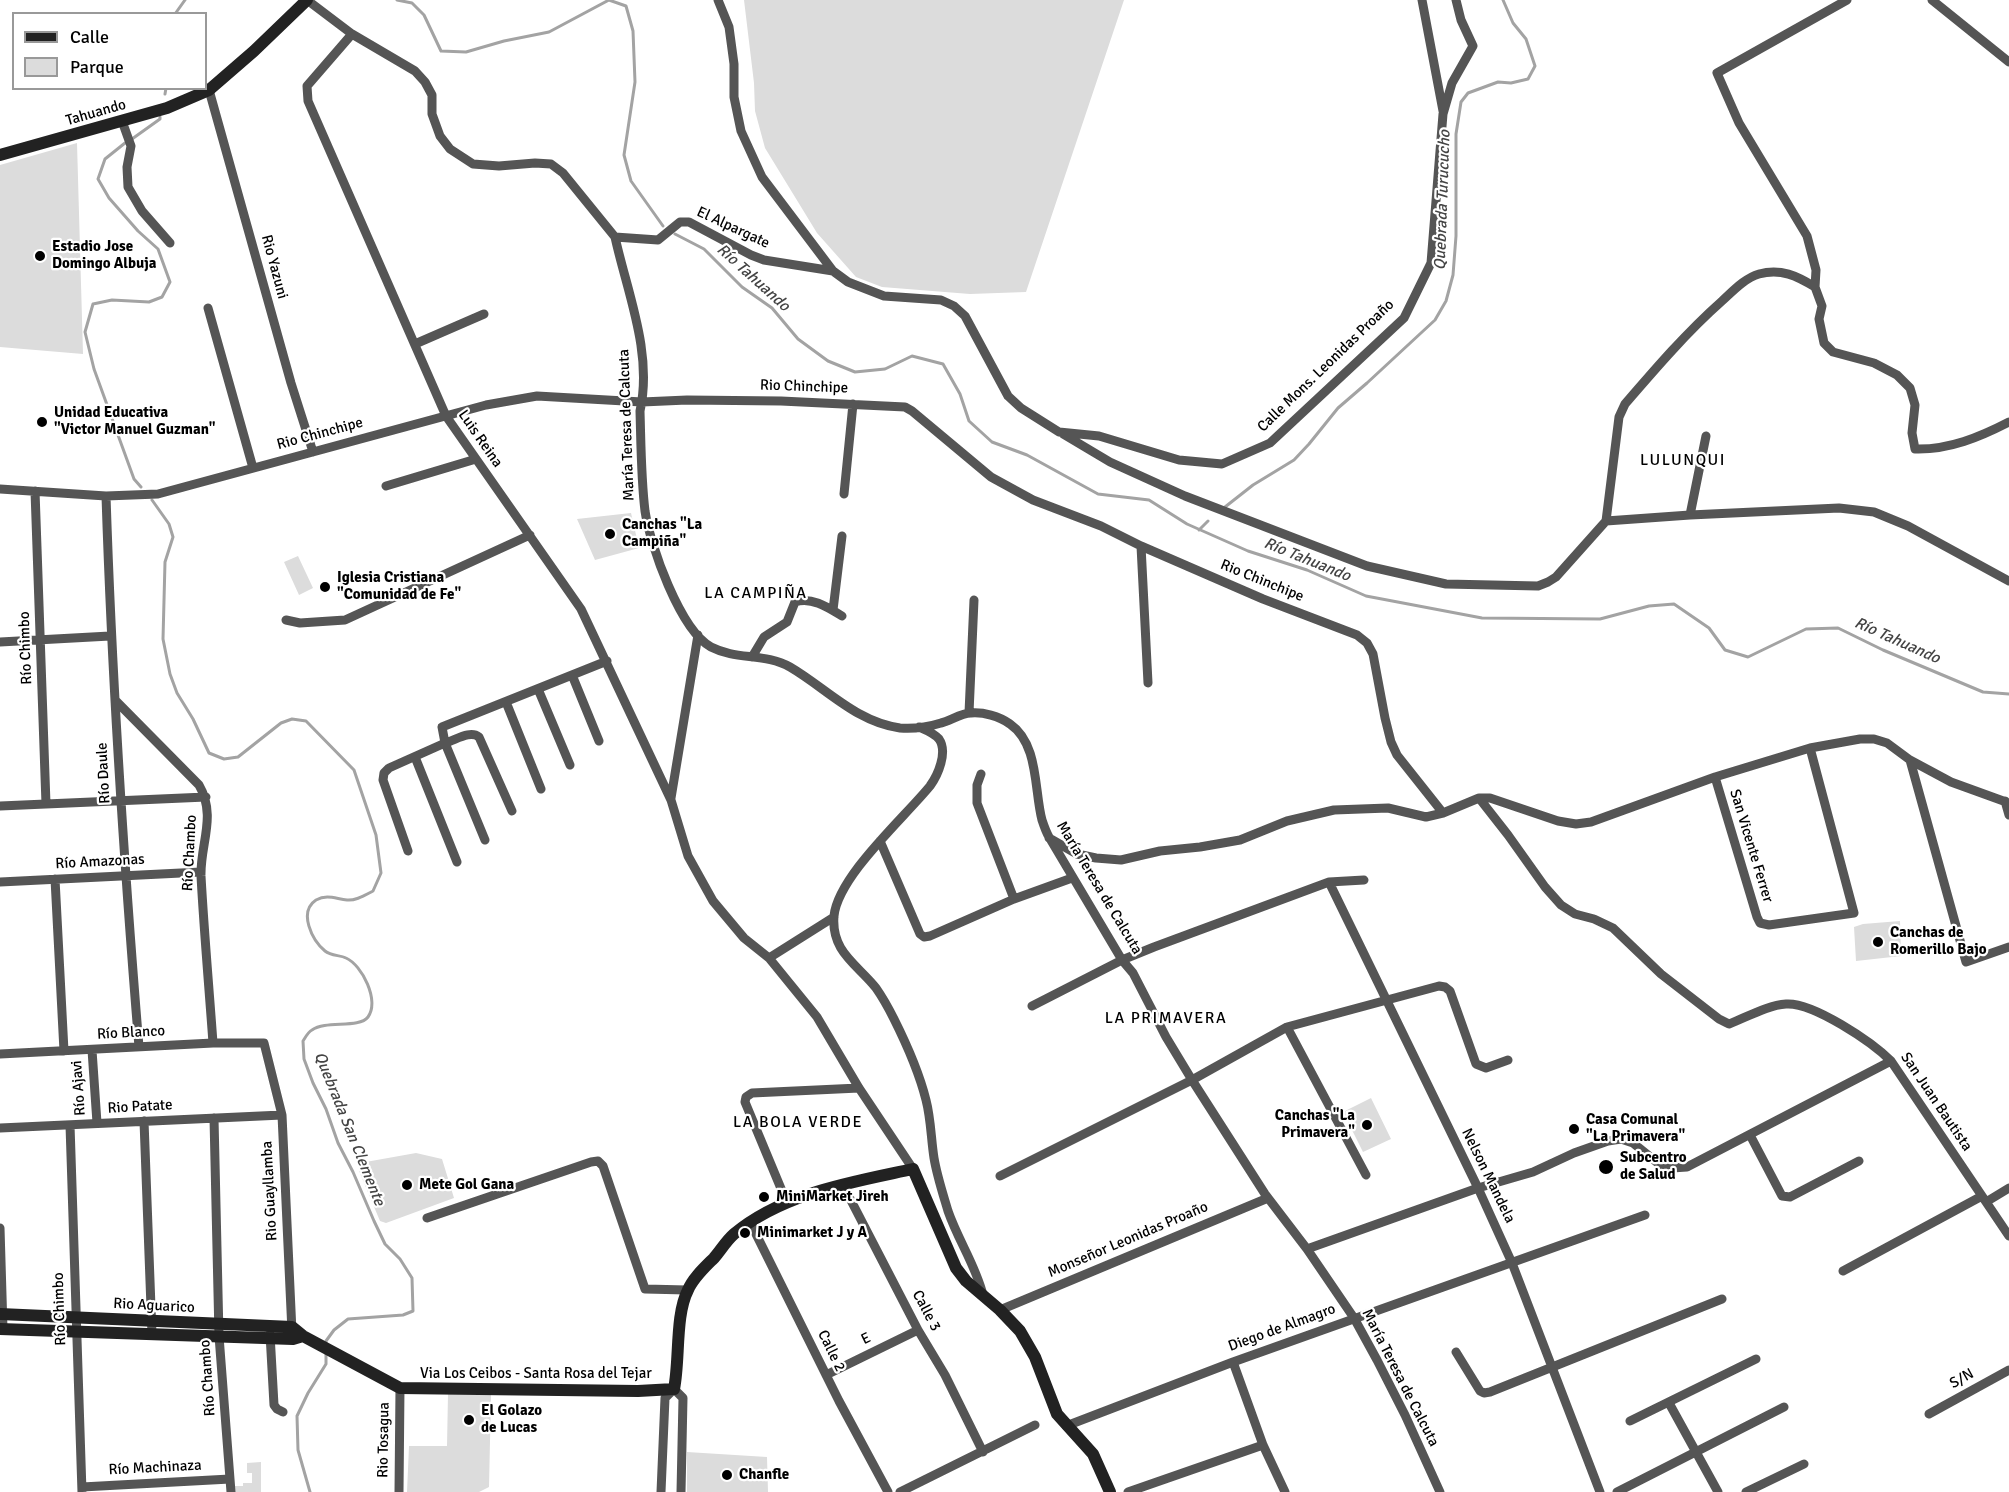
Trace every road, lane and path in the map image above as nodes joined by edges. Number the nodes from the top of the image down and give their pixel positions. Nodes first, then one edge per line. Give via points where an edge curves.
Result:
1 (307, 0) edge
2 (718, 0) edge
3 (1422, 0) edge
4 (1456, 0) edge
5 (1847, 0) edge
6 (1932, 0) edge
7 (352, 34) junction
8 (2009, 62) edge
9 (209, 90) junction
10 (1443, 114) junction
11 (122, 121) junction
12 (0, 155) edge
13 (615, 237) junction
14 (170, 243) dead end
15 (833, 271) junction
16 (1815, 287) junction
17 (207, 308) dead end
18 (484, 314) dead end
19 (415, 344) junction
20 (642, 402) junction
21 (853, 404) junction
22 (446, 416) junction
23 (2009, 422) edge
24 (1059, 432) junction
25 (1706, 436) dead end
26 (313, 452) junction
27 (476, 459) junction
28 (253, 468) junction
29 (386, 486) dead end
30 (0, 489) edge
31 (35, 491) junction
32 (844, 494) dead end
33 (106, 496) junction
34 (1689, 515) junction
35 (1606, 521) junction
36 (530, 535) junction
37 (842, 536) dead end
38 (1141, 546) junction
39 (2009, 581) edge
40 (974, 600) dead end
41 (833, 610) junction
42 (842, 616) dead end
43 (286, 620) dead end
44 (698, 635) junction
45 (110, 636) junction
46 (40, 640) junction
47 (0, 642) edge
48 (752, 657) junction
49 (607, 662) junction
50 (572, 675) junction
51 (1148, 684) dead end
52 (538, 689) junction
53 (115, 700) junction
54 (506, 702) junction
55 (969, 712) junction
56 (919, 727) junction
57 (599, 741) dead end
58 (446, 743) junction
59 (1810, 748) junction
60 (415, 757) junction
61 (1910, 760) junction
62 (570, 765) dead end
63 (981, 774) dead end
64 (1715, 777) junction
65 (542, 789) dead end
66 (206, 797) junction
67 (1479, 798) junction
68 (121, 800) junction
69 (670, 800) junction
70 (2007, 802) edge
71 (46, 804) junction
72 (0, 806) edge
73 (512, 812) dead end
74 (1443, 813) junction
75 (2009, 815) edge
76 (1049, 837) junction
77 (485, 840) dead end
78 (880, 841) junction
79 (408, 851) dead end
80 (457, 862) dead end
81 (201, 872) junction
82 (125, 876) junction
83 (1072, 878) junction
84 (55, 879) junction
85 (1364, 879) dead end
86 (0, 882) edge
87 (1329, 882) junction
88 (1014, 899) junction
89 (834, 917) junction
90 (2009, 947) edge
91 (769, 958) junction
92 (1122, 960) junction
93 (1386, 1001) junction
94 (1032, 1006) dead end
95 (1287, 1027) junction
96 (213, 1042) junction
97 (264, 1043) joint
98 (139, 1047) junction
99 (92, 1050) junction
100 (64, 1051) junction
101 (0, 1054) edge
102 (1508, 1060) dead end
103 (1891, 1061) junction
104 (1192, 1080) junction
105 (859, 1088) junction
106 (282, 1115) junction
107 (214, 1118) junction
108 (144, 1121) junction
109 (97, 1124) junction
110 (70, 1125) junction
111 (0, 1128) edge
112 (1750, 1135) junction
113 (1859, 1161) dead end
114 (913, 1169) junction
115 (1366, 1175) dead end
116 (1000, 1176) dead end
117 (843, 1185) junction
118 (1478, 1188) junction
119 (2009, 1188) edge
120 (1268, 1198) junction
121 (1984, 1199) junction
122 (787, 1203) junction
123 (1645, 1215) dead end
124 (427, 1218) dead end
125 (750, 1222) junction
126 (0, 1228) edge
127 (2009, 1236) edge
128 (1307, 1249) junction
129 (1512, 1263) junction
130 (1843, 1271) dead end
131 (687, 1290) junction
132 (983, 1295) junction
133 (1722, 1299) dead end
134 (1000, 1310) junction
135 (2, 1314) edge
136 (75, 1317) junction
137 (1354, 1318) junction
138 (151, 1321) junction
139 (2, 1329) edge
140 (219, 1330) junction
141 (918, 1330) junction
142 (76, 1332) junction
143 (271, 1332) junction
144 (152, 1334) junction
145 (299, 1335) junction
146 (1456, 1352) dead end
147 (1756, 1359) dead end
148 (1233, 1362) junction
149 (1553, 1367) junction
150 (2009, 1370) edge
151 (826, 1375) junction
152 (400, 1388) junction
153 (674, 1389) junction
154 (1669, 1403) junction
155 (1784, 1407) dead end
156 (283, 1412) dead end
157 (1929, 1414) dead end
158 (1630, 1421) dead end
159 (1035, 1425) dead end
160 (1066, 1426) junction
161 (1263, 1445) junction
162 (983, 1452) junction
163 (1695, 1453) junction
164 (1804, 1464) dead end
165 (230, 1479) junction
166 (82, 1490) edge
167 (231, 1492) edge
168 (399, 1492) edge
169 (661, 1492) edge
170 (681, 1492) edge
171 (888, 1492) edge
172 (900, 1492) edge
173 (1110, 1492) edge
174 (1128, 1492) edge
175 (1285, 1492) edge
176 (1440, 1492) edge
177 (1600, 1492) edge
178 (1617, 1492) edge
179 (1718, 1492) edge
180 (1746, 1492) edge

1 - 7 street
1 - 9 main road, Tahuando
2 - 15 street, Calle Mons. Leonidas Proaño via 729,27 734,97 741,131 762,177
3 - 10 street
4 - 10 street via 1473,46 1452,83
5 - 16 street via 1718,73 1739,123 1807,236 1816,270
6 - 8 street
7 - 13 street via 416,71 432,95 432,114 450,149 473,164 551,164 563,173
7 - 19 street, Luis Reina via 306,86 306,94
9 - 11 main road, Tahuando
9 - 26 street, Rio Yazuni
10 - 24 street, Calle Mons. Leonidas Proaño via 1431,263 1404,318 1270,443 1222,464 1179,460 1099,436
11 - 12 main road, Tahuando
11 - 14 street via 131,146 128,187 142,211
13 - 15 street, El Alpargate via 658,240 680,222 689,222 757,258
13 - 20 street, María Teresa de Calcuta via 635,312 642,359
15 - 24 street, Calle Mons. Leonidas Proaño via 848,282 884,296 941,300 954,306 965,316 1008,396
16 - 23 street via 1822,306 1819,319 1824,343 1833,352 1874,363 1897,375 1910,388 1916,405 1912,433 1915,448 1945,447
16 - 35 street via 1796,275 1760,274 1742,283 1686,335 1625,404 1619,417
17 - 28 street
18 - 19 street
19 - 22 street, Luis Reina
20 - 21 street, Rio Chinchipe
20 - 22 street, Rio Chinchipe via 537,396
20 - 44 street, María Teresa de Calcuta via 644,500 652,543 678,606
21 - 32 street
21 - 38 street, Rio Chinchipe via 905,407 991,477 1033,500
22 - 26 street, Rio Chinchipe
22 - 27 street, Luis Reina
24 - 35 street via 1110,462 1185,496 1367,566 1446,584 1538,586 1556,577
25 - 34 street
26 - 28 street, Rio Chinchipe
27 - 29 street
27 - 36 street, Luis Reina
28 - 33 street, Rio Chinchipe via 158,494
30 - 31 street, Rio Chinchipe
31 - 33 street, Rio Chinchipe
31 - 46 street, Río Chimbo
33 - 45 street, Río Daule
34 - 35 street
34 - 39 street via 1839,508 1874,512 1908,526
36 - 43 street via 345,620
36 - 49 street, Luis Reina via 581,609
37 - 41 street
38 - 51 street
38 - 74 street, Rio Chinchipe via 1357,635 1367,643 1373,654 1391,742 1406,768
40 - 55 street
41 - 42 street
41 - 48 street via 810,600 795,602 787,622 764,637
44 - 48 street, María Teresa de Calcuta via 714,649
44 - 69 street
45 - 46 street
45 - 53 street, Río Daule
46 - 47 street
46 - 71 street, Río Chimbo
48 - 56 street, María Teresa de Calcuta via 770,658 789,666 875,722 901,728
49 - 50 street
49 - 69 street, Luis Reina
50 - 52 street
50 - 57 street
52 - 54 street
52 - 62 street
53 - 66 street, Río Chambo via 199,785
53 - 68 street, Río Daule
54 - 58 street via 442,728
54 - 65 street
55 - 56 street, María Teresa de Calcuta
55 - 76 street, María Teresa de Calcuta via 997,717 1011,724 1022,738 1031,758 1042,820
56 - 78 street via 939,739 940,768 931,785
58 - 60 street
58 - 73 street via 471,734 479,737
58 - 77 street
59 - 61 street via 1874,739 1887,743
59 - 64 street
59 - 64 street, San Vicente Ferrer via 1854,913 1769,925 1760,922
60 - 79 street via 388,768 383,780
60 - 80 street
61 - 70 street via 1951,782
61 - 90 street via 1966,962
63 - 88 street via 977,803
64 - 67 street via 1576,825
66 - 68 street
66 - 81 street, Río Chambo
67 - 74 street
67 - 103 street, San Juan Bautista via 1561,905 1613,928 1661,974 1719,1019 1730,1024 1779,1005 1798,1005 1869,1041
68 - 71 street
68 - 82 street, Río Daule
69 - 91 street, Luis Reina via 688,856 713,901 744,938
70 - 75 street
71 - 72 street
74 - 76 street via 1426,817 1388,808 1334,810 1287,821 1240,840 1121,860 1077,854
76 - 83 street, María Teresa de Calcuta
78 - 88 street via 924,937
78 - 89 street via 843,890
81 - 82 street, Río Amazonas
81 - 96 street, Río Chambo
82 - 84 street, Río Amazonas
82 - 98 street, Río Daule
83 - 88 street
83 - 92 street, María Teresa de Calcuta
84 - 86 street, Río Amazonas
84 - 100 street
85 - 87 street
87 - 92 street
87 - 93 street, Nelson Mandela
89 - 91 street
89 - 132 street via 842,951 885,1002 915,1067 927,1101 934,1161 949,1212
91 - 105 street, Luis Reina via 817,1017
92 - 94 street
92 - 104 street, María Teresa de Calcuta
93 - 95 street
93 - 102 street via 1445,987 1450,991 1476,1064 1486,1068
93 - 118 street, Nelson Mandela
95 - 104 street
95 - 115 street
96 - 97 street, Río Blanco
96 - 98 street, Río Blanco
97 - 106 street, Rio Guayllamba
98 - 99 street, Río Blanco
99 - 100 street, Río Blanco
99 - 109 street, Río Ajavi
100 - 101 street, Río Blanco
103 - 112 street
103 - 121 street, San Juan Bautista
104 - 116 street
104 - 120 street, María Teresa de Calcuta
105 - 114 street, Luis Reina
105 - 122 street via 752,1093 746,1097
106 - 107 street, Rio Patate
106 - 145 street, Rio Guayllamba
107 - 108 street, Rio Patate
107 - 140 street, Río Chambo
108 - 109 street, Rio Patate
108 - 138 street
109 - 110 street, Rio Patate
110 - 111 street, Rio Patate
110 - 136 street, Río Chimbo
112 - 113 street via 1786,1198
112 - 118 street via 1687,1167 1672,1168 1659,1164 1633,1143 1621,1139 1608,1141 1533,1172
114 - 117 main road
114 - 132 main road via 956,1268
117 - 122 main road
117 - 141 street, Calle 3
118 - 128 street
118 - 129 street, Nelson Mandela
119 - 121 street
120 - 128 street, María Teresa de Calcuta
120 - 134 street, Monseñor Leonidas Proaño
121 - 127 street, San Juan Bautista
121 - 130 street
122 - 125 main road
123 - 129 street, Diego de Almagro
124 - 131 street via 598,1161 645,1289
125 - 131 main road via 728,1240
125 - 151 street, Calle 2
126 - 135 street
128 - 137 street, María Teresa de Calcuta
129 - 137 street, Diego de Almagro
129 - 149 street, Nelson Mandela
131 - 153 main road
132 - 134 main road
133 - 149 street
134 - 160 main road via 1028,1343 1057,1414
135 - 136 main road, Rio Aguarico
135 - 139 street
136 - 138 main road, Rio Aguarico
136 - 142 street, Río Chimbo
137 - 148 street, Diego de Almagro
137 - 176 street, María Teresa de Calcuta
138 - 140 main road, Rio Aguarico
138 - 144 street
139 - 142 main road, Rio Aguarico
140 - 143 main road, Rio Aguarico
140 - 144 main road, Rio Aguarico
140 - 165 street, Río Chambo
141 - 151 street, E
141 - 162 street, Calle 3
142 - 144 main road, Rio Aguarico
142 - 166 street, Río Chimbo
143 - 145 main road, Rio Aguarico
143 - 156 street via 274,1405
145 - 152 main road, Via Los Ceibos - Santa Rosa del Tejar
146 - 149 street via 1484,1393
147 - 154 street
148 - 160 street, Diego de Almagro
148 - 161 street
149 - 177 street, Nelson Mandela
150 - 157 street, S/N
151 - 171 street, Calle 2
152 - 153 main road, Via Los Ceibos - Santa Rosa del Tejar
152 - 168 street, Rio Tosagua
153 - 169 street via 665,1398
153 - 170 street via 683,1398
154 - 158 street
154 - 163 street
155 - 163 street
159 - 162 street
160 - 173 main road via 1093,1454
161 - 174 street
161 - 175 street
162 - 172 street
163 - 178 street
163 - 179 street
164 - 180 street
165 - 166 street, Río Machinaza
165 - 167 street, Río Chambo

